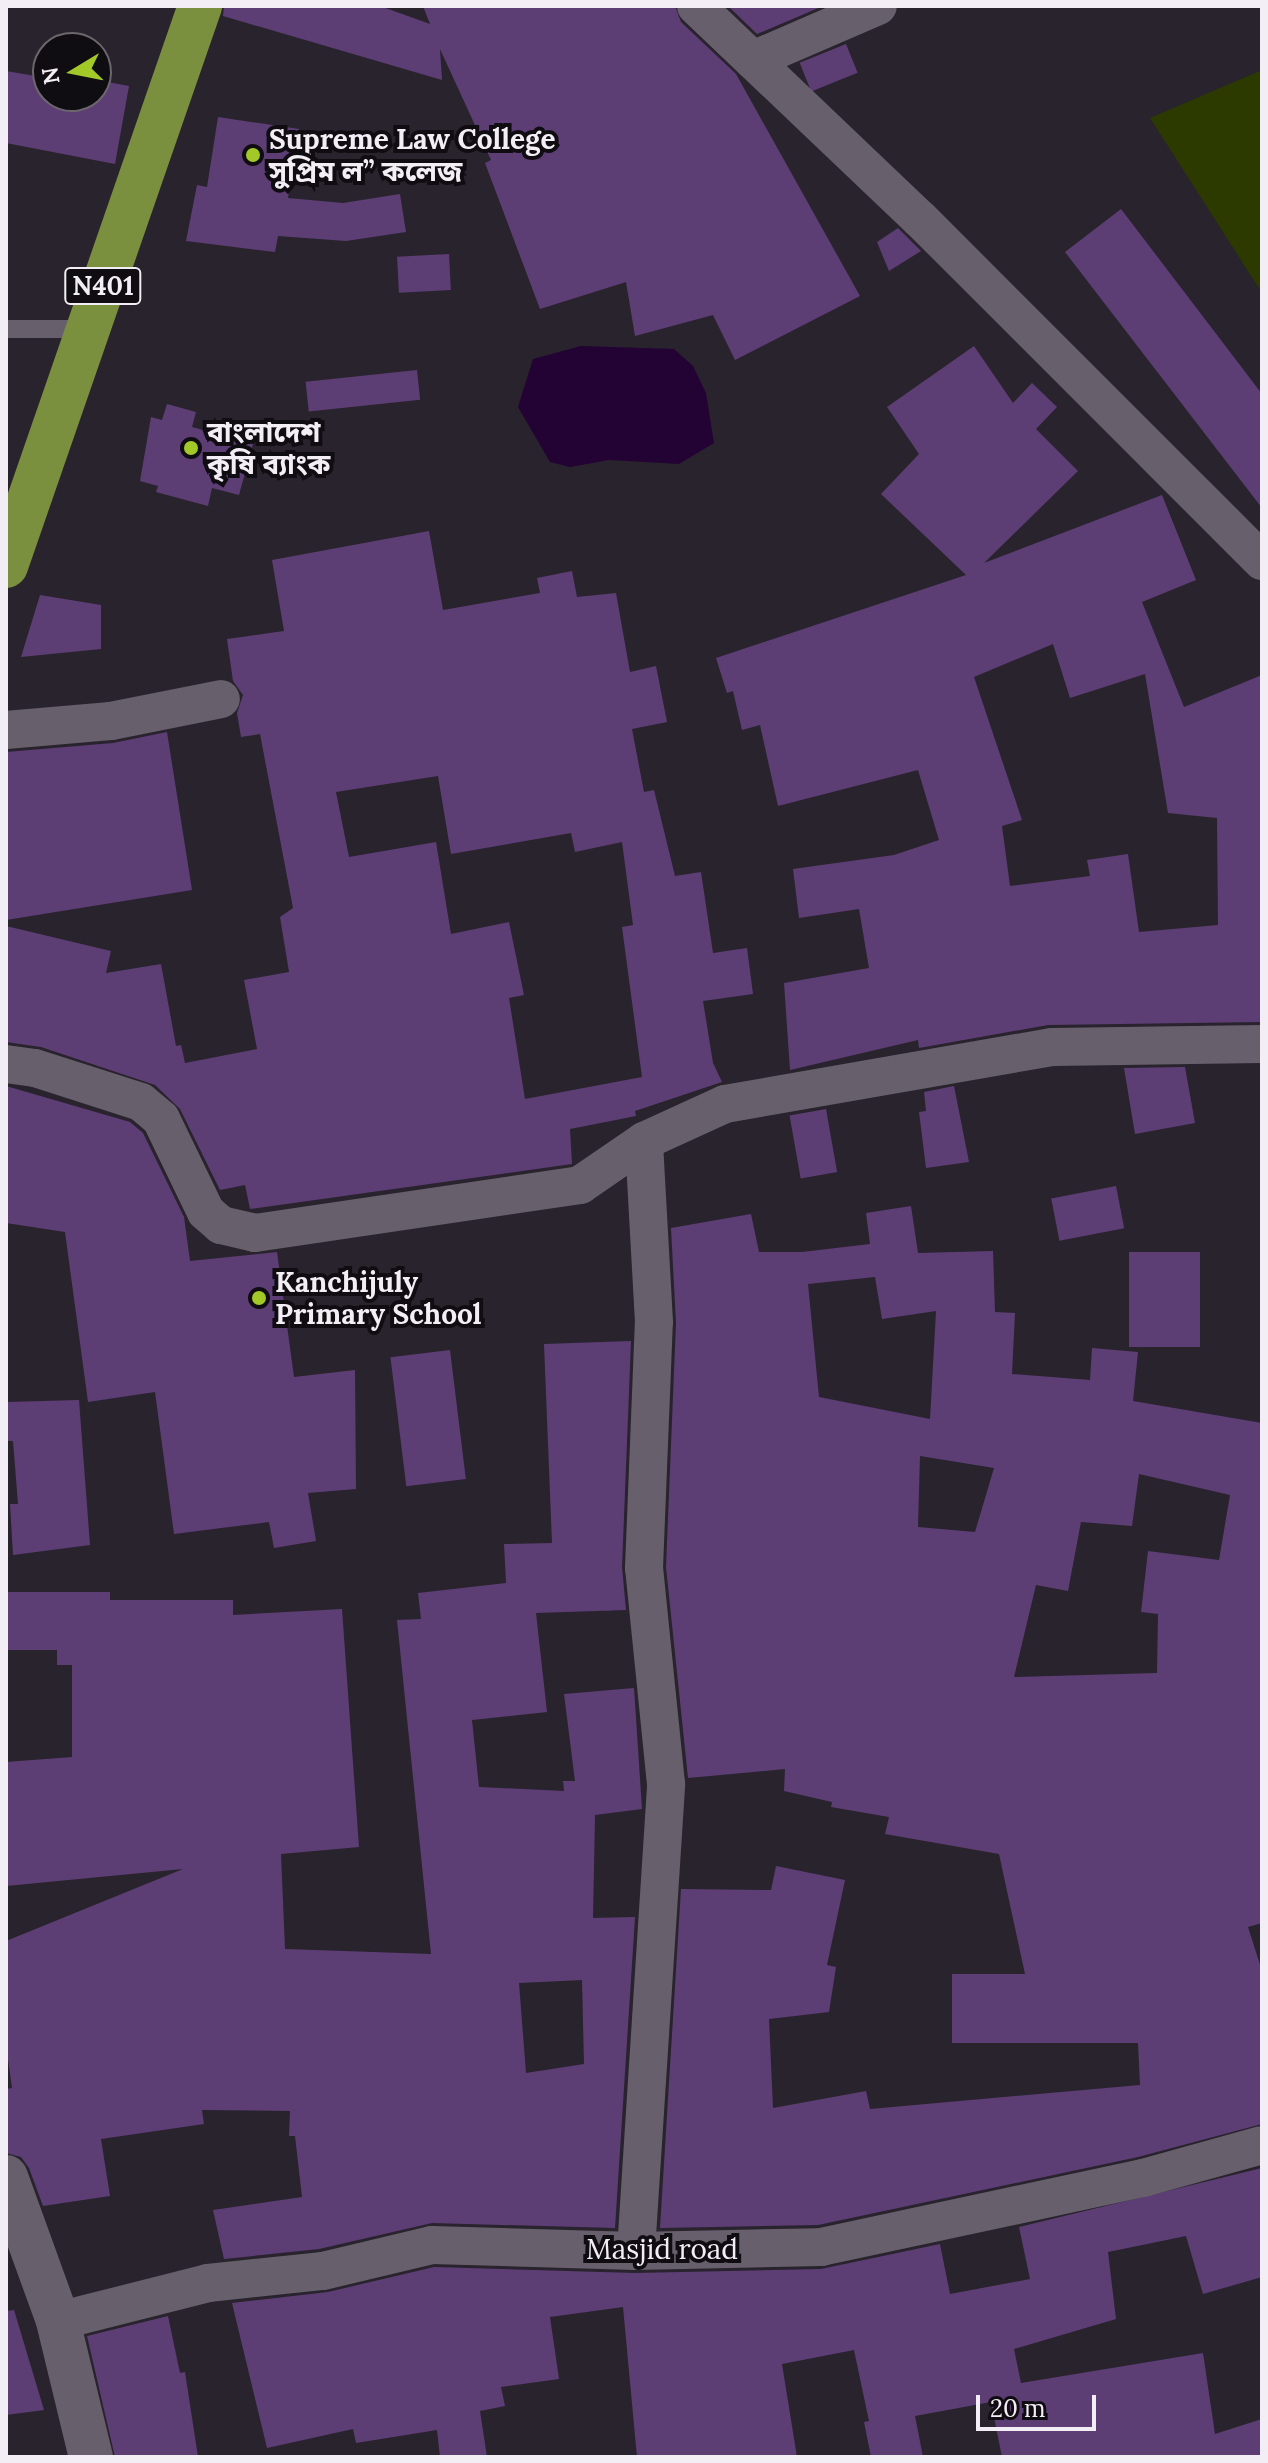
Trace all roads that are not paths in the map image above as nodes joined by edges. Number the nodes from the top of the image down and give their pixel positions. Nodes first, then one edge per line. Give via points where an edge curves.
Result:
1 (200, 6) edge
2 (696, 6) edge
3 (878, 6) edge
4 (753, 60) junction
5 (6, 329) edge
6 (88, 329) junction
7 (1262, 561) edge
8 (6, 566) edge
9 (221, 699) dead end
10 (6, 730) edge
11 (1262, 1044) edge
12 (6, 1064) edge
13 (644, 1141) junction
14 (1262, 2145) edge
15 (6, 2177) edge
16 (636, 2251) junction
17 (58, 2321) junction
18 (91, 2457) edge

1 - 6 highway, N401
2 - 4 street
3 - 4 street
4 - 7 street
5 - 6 lane
6 - 8 highway, N401
9 - 10 street via 111,721
11 - 13 street via 1052,1047 725,1104
12 - 13 street via 35,1068 141,1102 161,1119 206,1212 221,1225 255,1233 580,1185
13 - 16 street via 654,1322 644,1568 666,1784
14 - 16 street, Masjid road via 1143,2178 821,2247
15 - 17 street
16 - 17 street, Masjid road via 432,2245 323,2271 208,2283
17 - 18 street

